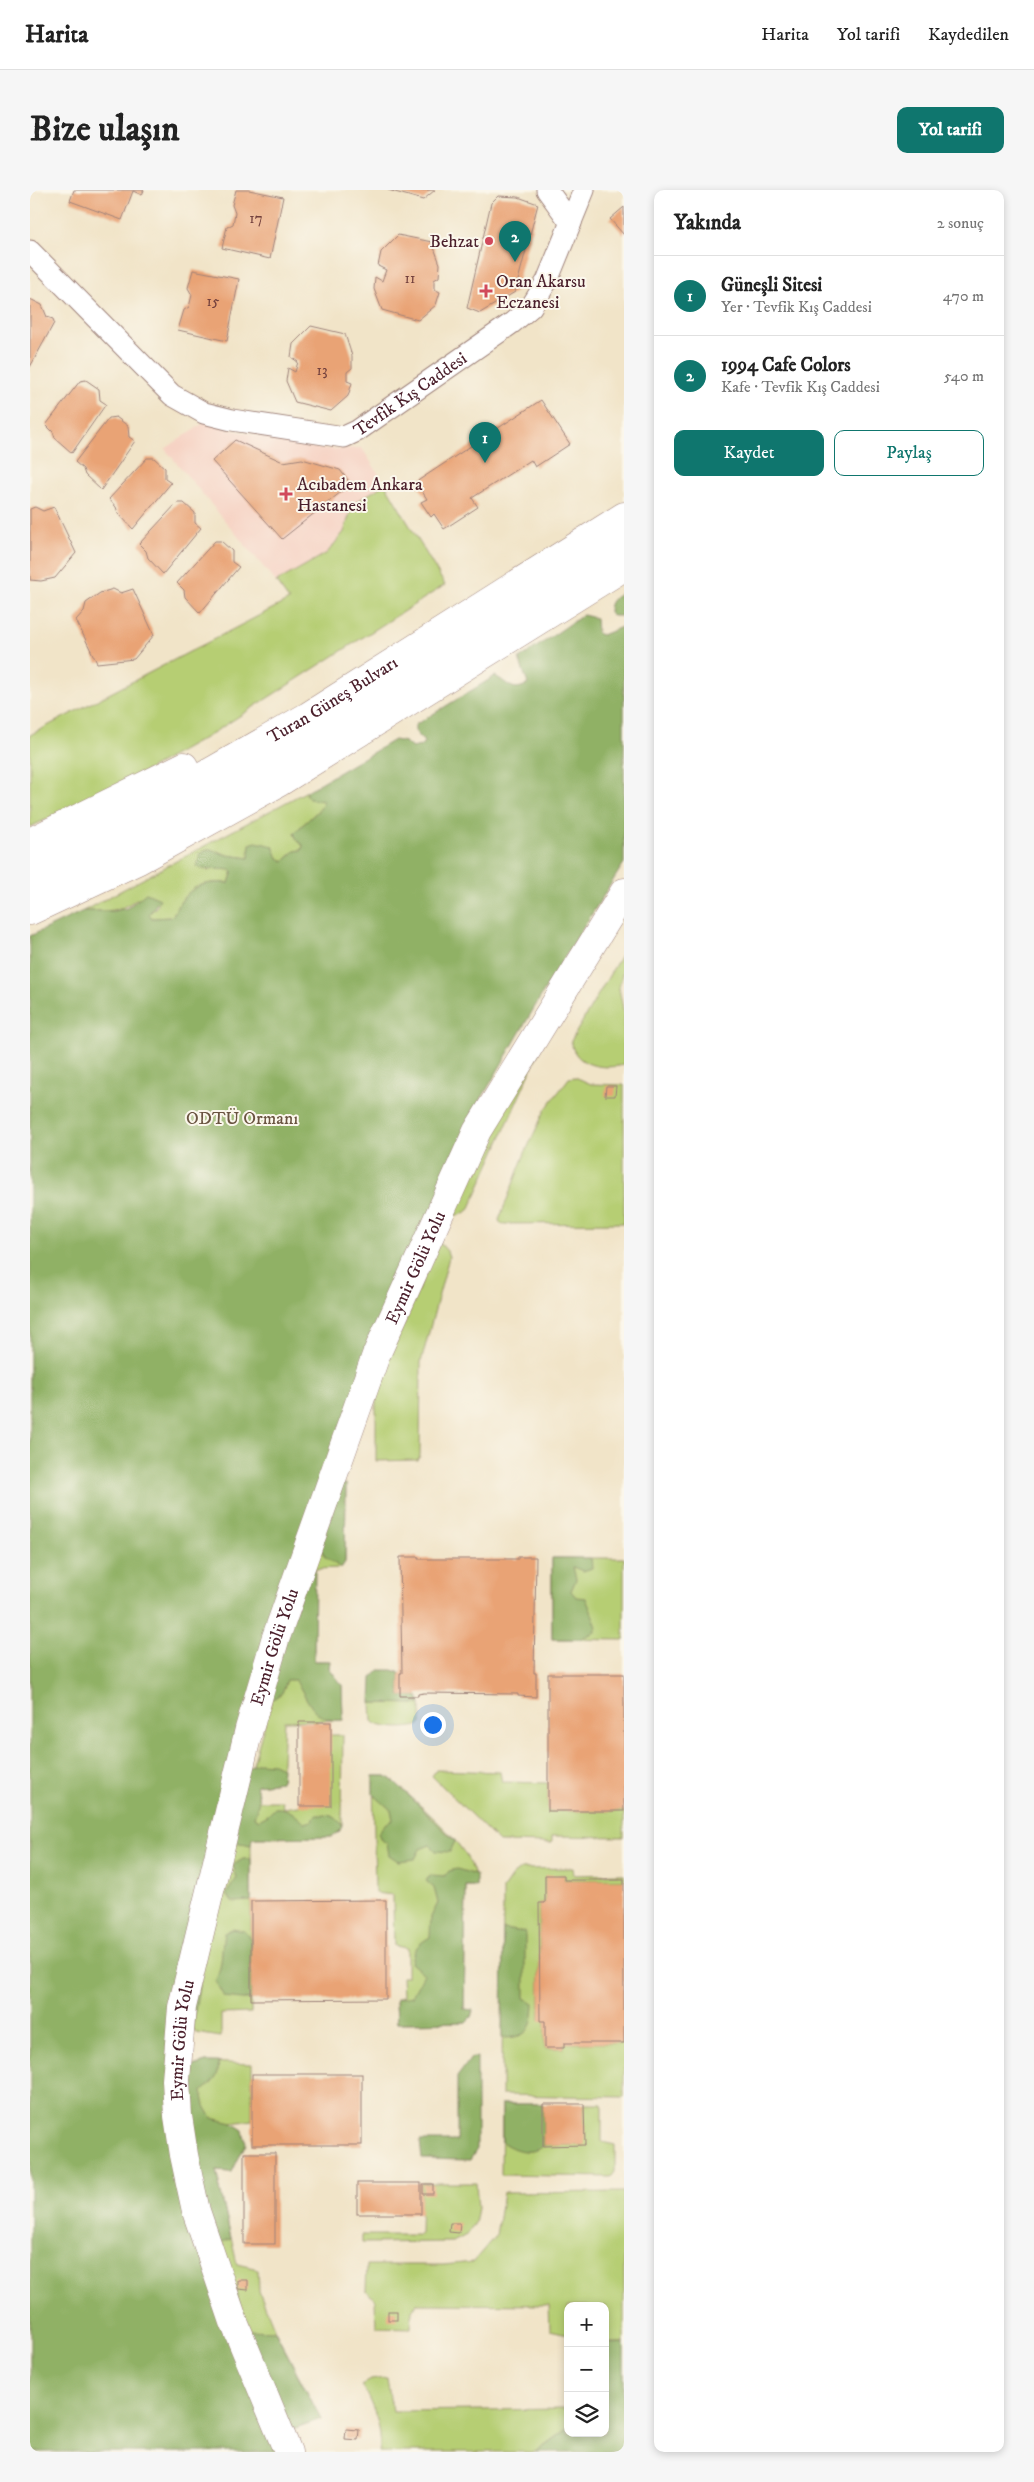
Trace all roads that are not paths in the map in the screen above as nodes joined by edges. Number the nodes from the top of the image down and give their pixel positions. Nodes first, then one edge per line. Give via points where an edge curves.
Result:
1 (547, 190) edge
2 (584, 190) edge
3 (571, 223) junction
4 (30, 251) edge
5 (624, 496) edge
6 (624, 516) edge
7 (624, 543) edge
8 (624, 567) edge
9 (30, 842) edge
10 (30, 865) edge
11 (30, 891) edge
12 (624, 892) edge
13 (30, 911) edge
14 (288, 2452) edge

1 - 3 street
2 - 3 street, Tevfik Kış Caddesi
3 - 4 street, Tevfik Kış Caddesi via 547,281 531,307 344,437 232,420 204,413 172,395
5 - 9 main road via 254,728 121,799
6 - 10 main road, Turan Güneş Bulvarı via 308,716 135,814
7 - 11 main road, Turan Güneş Bulvarı via 274,763 188,812
8 - 13 main road via 280,782 139,860
12 - 14 main road, Eymir Gölü Yolu via 477,1131 376,1355 275,1640 249,1730 184,1998 178,2043 177,2098 194,2202 234,2322

